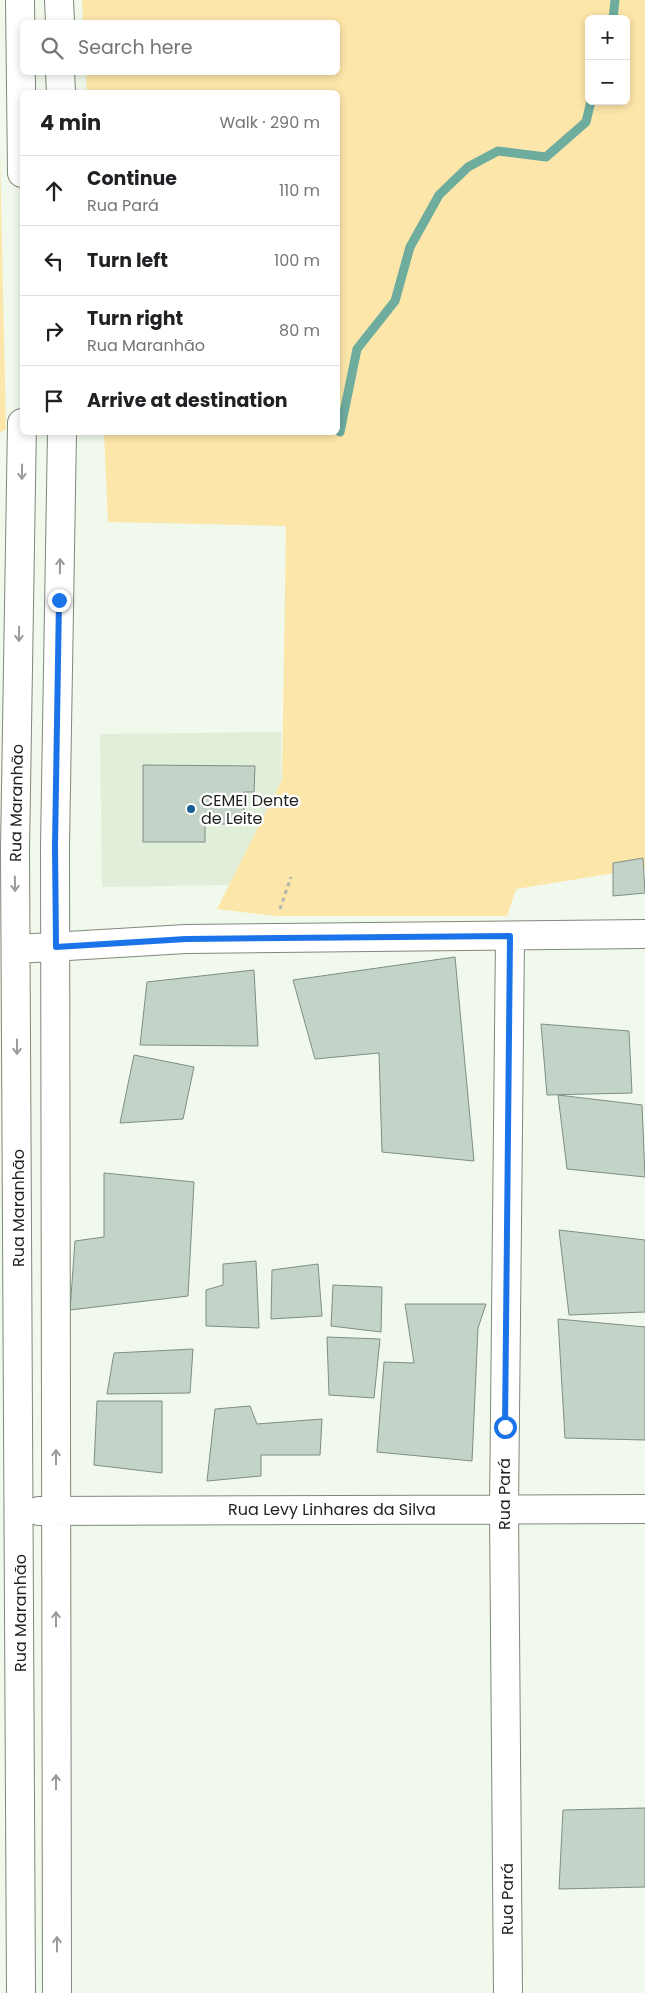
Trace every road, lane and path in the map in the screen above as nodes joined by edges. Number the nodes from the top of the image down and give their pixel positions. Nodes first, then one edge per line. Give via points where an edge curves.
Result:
1 (59, 0) edge
2 (60, 20) edge
3 (21, 75) edge
4 (60, 75) edge
5 (21, 90) edge
6 (61, 90) edge
7 (22, 435) edge
8 (62, 435) edge
9 (19, 600) junction
10 (59, 600) junction
11 (645, 934) edge
12 (510, 936) junction
13 (56, 947) junction
14 (17, 950) junction
15 (55, 1153) junction
16 (18, 1154) junction
17 (504, 1509) junction
18 (645, 1509) edge
19 (19, 1511) junction
20 (56, 1511) junction
21 (57, 1859) junction
22 (21, 1860) junction
23 (22, 1993) edge
24 (57, 1993) edge
25 (508, 1993) edge

1 - 2 street
3 - 5 street
4 - 6 street
7 -> 9 street, Rua Maranhão
10 -> 8 street
9 - 10 street
9 -> 14 street, Rua Maranhão via 15,850
10 - 13 street
11 - 12 street
12 - 13 street via 226,938
12 - 17 street, Rua Pará
13 - 14 street
13 - 15 street
14 -> 16 street, Rua Maranhão
15 - 16 street
20 -> 15 street
16 - 19 street, Rua Maranhão
17 - 18 street, Rua Levy Linhares da Silva
17 - 20 street, Rua Levy Linhares da Silva
17 - 25 street, Rua Pará
19 - 20 street, Rua Levy Linhares da Silva
19 - 22 street, Rua Maranhão
21 -> 20 street
21 - 22 street
24 -> 21 street
22 - 23 street, Rua Maranhão

